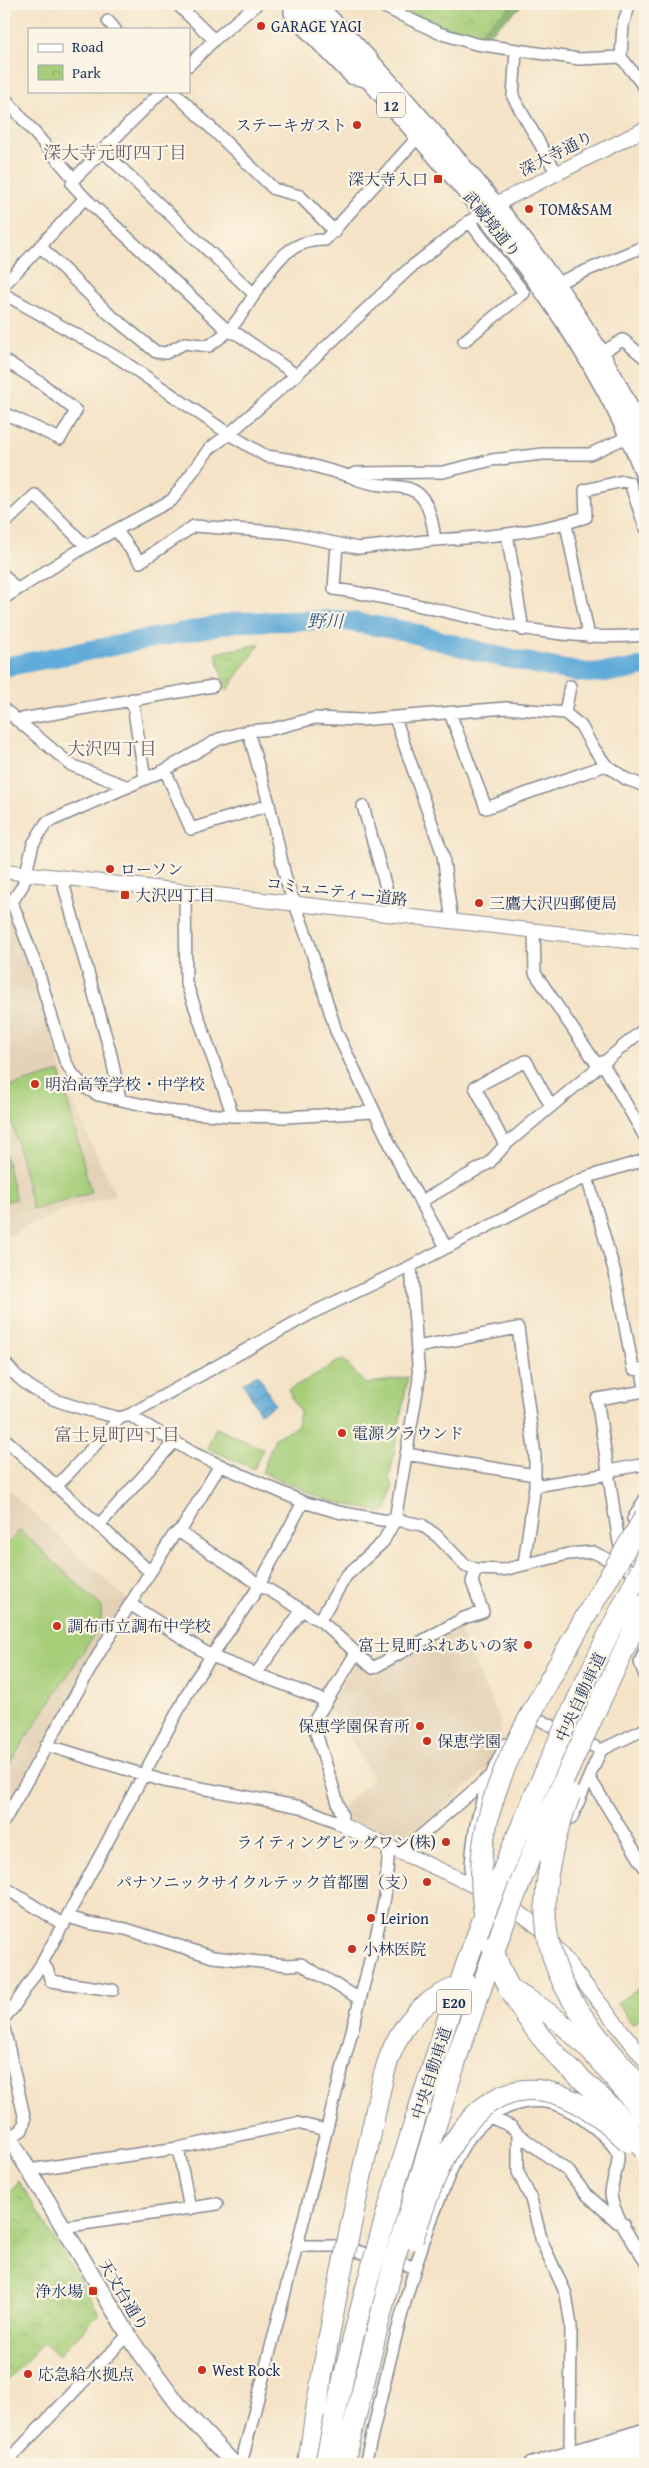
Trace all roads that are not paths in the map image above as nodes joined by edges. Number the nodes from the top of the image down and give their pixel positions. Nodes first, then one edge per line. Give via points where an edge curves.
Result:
1 (177, 4) edge
2 (257, 4) edge
3 (290, 4) edge
4 (294, 4) edge
5 (316, 4) edge
6 (378, 4) edge
7 (630, 4) edge
8 (214, 40) junction
9 (516, 51) junction
10 (621, 58) junction
11 (190, 64) edge
12 (371, 82) junction
13 (645, 88) edge
14 (161, 92) edge
15 (174, 92) edge
16 (4, 97) edge
17 (645, 129) edge
18 (418, 137) junction
19 (103, 151) junction
20 (556, 172) junction
21 (74, 179) junction
22 (85, 198) junction
23 (490, 207) junction
24 (469, 221) junction
25 (335, 232) junction
26 (40, 246) junction
27 (645, 246) edge
28 (557, 283) junction
29 (4, 285) edge
30 (4, 294) edge
31 (254, 294) junction
32 (575, 311) junction
33 (228, 331) junction
34 (464, 341) dead end
35 (581, 347) junction
36 (601, 353) junction
37 (645, 358) edge
38 (4, 360) edge
39 (296, 375) junction
40 (4, 414) edge
41 (230, 434) junction
42 (638, 436) edge
43 (349, 476) junction
44 (645, 477) edge
45 (4, 524) edge
46 (566, 524) junction
47 (645, 527) edge
48 (116, 530) junction
49 (507, 534) junction
50 (435, 540) junction
51 (337, 544) junction
52 (86, 546) junction
53 (4, 575) edge
54 (16, 589) junction
55 (4, 598) edge
56 (523, 630) junction
57 (645, 635) edge
58 (589, 637) junction
59 (213, 686) dead end
60 (570, 686) dead end
61 (132, 700) junction
62 (8, 713) edge
63 (450, 713) junction
64 (565, 713) junction
65 (395, 718) junction
66 (248, 731) junction
67 (606, 764) junction
68 (165, 770) junction
69 (145, 779) junction
70 (645, 786) edge
71 (128, 787) junction
72 (269, 805) junction
73 (363, 806) dead end
74 (4, 871) edge
75 (24, 873) junction
76 (62, 879) junction
77 (185, 892) junction
78 (8, 902) edge
79 (295, 904) junction
80 (394, 916) junction
81 (452, 922) junction
82 (534, 931) junction
83 (645, 943) edge
84 (645, 1028) edge
85 (600, 1064) junction
86 (120, 1099) junction
87 (552, 1106) junction
88 (373, 1112) junction
89 (232, 1116) junction
90 (645, 1137) edge
91 (505, 1145) junction
92 (645, 1160) edge
93 (586, 1177) junction
94 (420, 1202) junction
95 (446, 1247) junction
96 (411, 1266) junction
97 (417, 1347) junction
98 (4, 1361) edge
99 (645, 1390) edge
100 (124, 1416) junction
101 (4, 1438) edge
102 (174, 1442) junction
103 (406, 1454) junction
104 (645, 1464) edge
105 (220, 1465) junction
106 (609, 1472) junction
107 (535, 1481) junction
108 (56, 1487) junction
109 (645, 1498) edge
110 (304, 1502) junction
111 (645, 1516) edge
112 (395, 1520) junction
113 (98, 1525) junction
114 (179, 1532) junction
115 (619, 1543) junction
116 (609, 1560) junction
117 (645, 1562) edge
118 (524, 1564) junction
119 (476, 1569) junction
120 (150, 1572) junction
121 (645, 1578) edge
122 (258, 1584) junction
123 (130, 1604) junction
124 (645, 1604) edge
125 (302, 1610) junction
126 (320, 1620) junction
127 (645, 1621) edge
128 (645, 1650) edge
129 (356, 1653) junction
130 (211, 1656) junction
131 (256, 1674) junction
132 (645, 1676) edge
133 (326, 1701) junction
134 (523, 1711) junction
135 (645, 1729) edge
136 (46, 1745) junction
137 (601, 1750) junction
138 (144, 1775) junction
139 (589, 1777) junction
140 (488, 1778) junction
141 (4, 1821) edge
142 (340, 1823) junction
143 (396, 1849) junction
144 (645, 1868) edge
145 (470, 1884) junction
146 (4, 1886) edge
147 (66, 1921) junction
148 (558, 1948) junction
149 (42, 1964) junction
150 (113, 1990) dead end
151 (360, 1999) junction
152 (4, 2018) edge
153 (4, 2028) edge
154 (645, 2060) edge
155 (645, 2087) edge
156 (645, 2093) edge
157 (645, 2116) edge
158 (490, 2117) junction
159 (594, 2129) junction
160 (326, 2130) junction
161 (7, 2134) edge
162 (518, 2134) junction
163 (178, 2148) junction
164 (645, 2152) edge
165 (645, 2160) edge
166 (29, 2170) junction
167 (217, 2204) dead end
168 (190, 2209) junction
169 (624, 2224) junction
170 (63, 2228) junction
171 (298, 2246) junction
172 (645, 2260) edge
173 (414, 2267) junction
174 (128, 2336) junction
175 (643, 2441) edge
176 (569, 2458) edge
177 (5, 2464) edge
178 (234, 2464) edge
179 (241, 2464) edge
180 (308, 2464) edge
181 (325, 2464) edge
182 (344, 2464) edge
183 (354, 2464) edge
184 (365, 2464) edge
185 (529, 2464) edge
186 (608, 2464) edge

1 - 8 street
2 - 8 street
3 - 12 street via 292,18 350,78
4 - 12 main road, 武蔵境通り / 12
5 - 23 main road, 武蔵境通り / 12 via 366,55
6 - 9 street via 439,33
7 - 10 street via 623,24
8 - 11 street
9 - 10 street via 579,60
9 - 20 street via 513,97
10 - 13 street
12 - 18 main road, 武蔵境通り / 12
14 - 19 street
15 - 25 street via 274,189 300,196
16 - 21 street
17 - 20 street, 深大寺通り
18 - 23 main road, 武蔵境通り / 12
18 - 25 street
19 - 21 street
19 - 31 street
20 - 23 street, 深大寺通り
21 - 22 street via 72,184
22 - 26 street
22 - 33 street
23 - 24 street
23 - 28 main road, 武蔵境通り / 12
23 - 35 main road, 武蔵境通り / 12
24 - 34 street via 524,293
24 - 39 street via 410,268
25 - 31 street via 325,240 311,240 290,250
26 - 29 street
26 - 33 street via 108,313 156,352 166,353 184,344 209,346
27 - 28 street
28 - 32 main road, 武蔵境通り / 12
30 - 41 street via 120,359
31 - 33 street
32 - 35 main road via 570,317
32 - 36 main road, 武蔵境通り / 12
33 - 39 street via 239,334
35 - 42 main road, 武蔵境通り / 12
36 - 37 street via 623,340
36 - 42 main road, 武蔵境通り / 12
38 - 40 street via 76,411 60,439
39 - 41 street
41 - 43 street via 266,456
41 - 48 street via 209,449 172,500
42 - 43 street via 590,454 543,454 492,460 443,472 356,473
42 - 44 main road, 武蔵境通り / 12
43 - 50 street via 364,484 412,488 428,504
45 - 52 street via 35,495
46 - 47 street via 586,517 585,490 624,481 630,483
46 - 49 street
46 - 58 street
48 - 51 street via 140,562 194,526 288,533
48 - 52 street
49 - 50 street
49 - 56 street
50 - 51 street via 358,548
51 - 56 street via 334,590 397,599
52 - 54 street
53 - 54 street
54 - 55 street
56 - 58 street
57 - 58 street
59 - 61 street
60 - 64 street
61 - 62 street
61 - 69 street
62 - 71 street via 71,765
63 - 64 street via 506,708
63 - 65 street
63 - 67 street via 486,808
64 - 67 street via 581,726
65 - 66 street via 315,718 272,729
65 - 81 street via 443,856
66 - 68 street via 219,739
66 - 72 street
67 - 70 street via 626,779
68 - 69 street
68 - 72 street via 191,829
69 - 71 street
71 - 75 street via 46,823 33,844
72 - 79 street via 286,880
73 - 80 street
74 - 75 street, コミュニティー道路
75 - 76 street, コミュニティー道路
75 - 78 street via 22,885
76 - 77 street, コミュニティー道路
76 - 86 street via 111,1055
77 - 79 street, コミュニティー道路
77 - 89 street via 186,982
78 - 86 street via 38,971 65,1061 86,1088 98,1095
79 - 80 street, コミュニティー道路
79 - 88 street via 336,1031
80 - 81 street, コミュニティー道路
81 - 82 street, コミュニティー道路
82 - 83 street, コミュニティー道路
82 - 85 street via 535,973
84 - 85 street
85 - 87 street
85 - 90 street
86 - 89 street via 176,1112
87 - 91 street
87 - 91 street via 526,1061 475,1087
88 - 89 street
88 - 94 street
91 - 94 street via 489,1163
92 - 93 street
93 - 95 street
93 - 99 street via 615,1273 633,1369 642,1370
94 - 95 street
95 - 96 street
96 - 97 street
96 - 100 street via 312,1314
97 - 103 street via 419,1379
97 - 107 street via 518,1328 535,1456
98 - 100 street via 19,1379 54,1401
99 - 106 street via 597,1399
100 - 102 street
100 - 108 street
101 - 108 street
102 - 105 street
102 - 113 street
103 - 107 street
103 - 112 street
104 - 106 street
105 - 110 street
105 - 114 street
106 - 107 street
106 - 115 street
107 - 118 street
108 - 113 street
109 - 115 street
110 - 112 street via 338,1512
110 - 122 street
111 - 164 highway, bridge via 508,1758 493,1796 484,1832 481,1885 490,1939 504,1976 524,2014 566,2064 624,2120
112 - 119 street via 422,1524 465,1565
112 - 126 street via 383,1542 346,1576
113 - 120 street
114 - 120 street via 173,1536
114 - 122 street
115 - 116 street
116 - 118 street via 593,1552
116 - 121 street
116 - 134 street
117 - 181 highway, 中央自動車道 / E20, bridge via 547,1767 485,1915 397,2178 349,2348
118 - 119 street via 503,1570
119 - 129 street via 472,1582 483,1612 464,1618 373,1668
120 - 123 street
122 - 125 street
122 - 130 street
123 - 130 street
123 - 136 street
124 - 182 highway, 中央自動車道 / E20, bridge via 544,1823 503,1926 394,2257
125 - 126 street
125 - 131 street
126 - 129 street
127 - 156 highway, bridge via 558,1828 546,1874 545,1901 552,1952 569,1994 588,2023
128 - 132 street via 640,1662
129 - 133 street
130 - 131 street
130 - 138 street
131 - 133 street
133 - 142 street via 313,1723 342,1816
134 - 137 street
134 - 140 street
135 - 137 street
136 - 138 street
136 - 141 street
137 - 139 street
138 - 142 street via 301,1807
138 - 147 street
139 - 144 street
139 - 148 street via 567,1829 554,1875
140 - 143 street
140 - 145 street via 477,1814
142 - 143 street
143 - 145 street
143 - 151 street
145 - 148 street via 524,1915
146 - 147 street
147 - 149 street
147 - 151 street via 143,1934 213,1957 301,1964
148 - 154 street
149 - 150 street via 51,1982
149 - 152 street
151 - 160 street
153 - 161 street via 25,2120 22,2130
155 - 159 street
157 - 180 highway, bridge via 566,2026 534,2003 500,1986 487,1983 457,1987 434,1999 414,2016 395,2045 383,2082 323,2367
158 - 159 street via 507,2107 544,2102 570,2112
158 - 162 street via 512,2127
158 - 173 street via 475,2130 455,2163
159 - 169 street via 618,2154 611,2196
160 - 163 street via 297,2123
160 - 171 street
161 - 166 main road, 天文台通り
162 - 169 street via 569,2172 584,2192 617,2222
162 - 176 street via 518,2172 531,2200 542,2242 566,2294 570,2326
163 - 166 street
163 - 168 street
165 - 183 highway, bridge via 596,2114 560,2094 535,2090 510,2094 484,2107 461,2130 442,2165 405,2261
166 - 170 main road, 天文台通り
167 - 168 street
168 - 170 street
169 - 172 street via 631,2241
170 - 174 main road, 天文台通り
171 - 173 street via 338,2246
171 - 179 street
173 - 184 street
174 - 177 street
174 - 178 main road, 天文台通り via 181,2408
175 - 176 highway
175 - 186 highway
176 - 185 street

